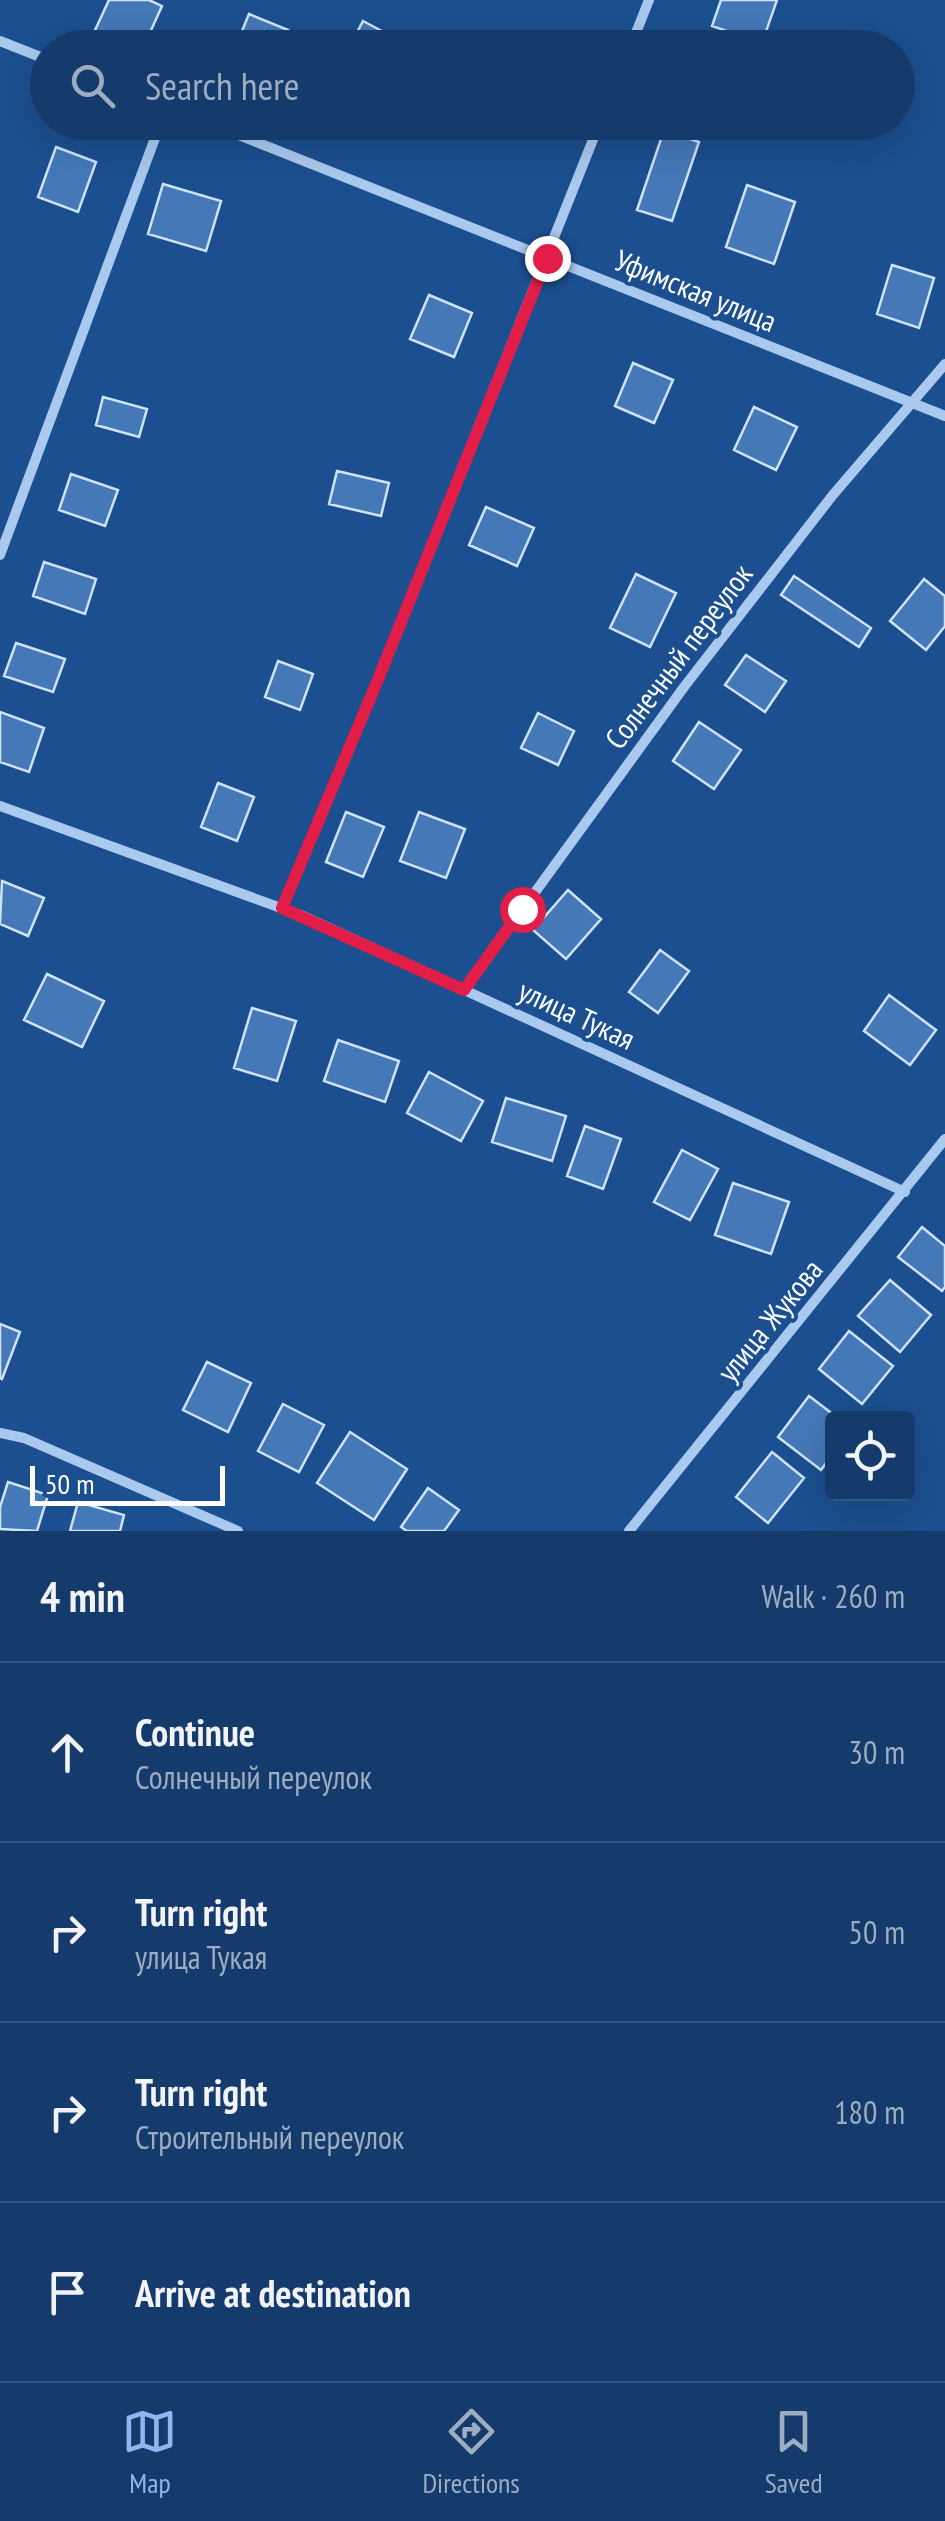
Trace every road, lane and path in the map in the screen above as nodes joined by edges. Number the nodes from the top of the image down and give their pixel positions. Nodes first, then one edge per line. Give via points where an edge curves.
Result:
1 (649, 0) edge
2 (637, 30) edge
3 (0, 41) edge
4 (30, 53) edge
5 (154, 140) edge
6 (251, 140) edge
7 (593, 140) edge
8 (547, 258) junction
9 (945, 364) edge
10 (912, 402) junction
11 (945, 416) edge
12 (0, 554) edge
13 (0, 806) edge
14 (282, 908) junction
15 (464, 990) junction
16 (945, 1139) edge
17 (905, 1192) junction
18 (0, 1433) edge
19 (238, 1531) edge
20 (630, 1531) edge

1 - 2 street
3 - 4 street
5 - 12 street
6 - 8 street, Уфимская улица
7 - 8 street
8 - 10 street, Уфимская улица
8 - 14 street
9 - 10 street, Солнечный переулок
10 - 11 street, Уфимская улица
10 - 15 street, Солнечный переулок via 684,687
13 - 14 street, улица Тукая
14 - 15 street, улица Тукая
15 - 17 street, улица Тукая
16 - 17 street, улица Жукова
17 - 20 street, улица Жукова
18 - 19 street

